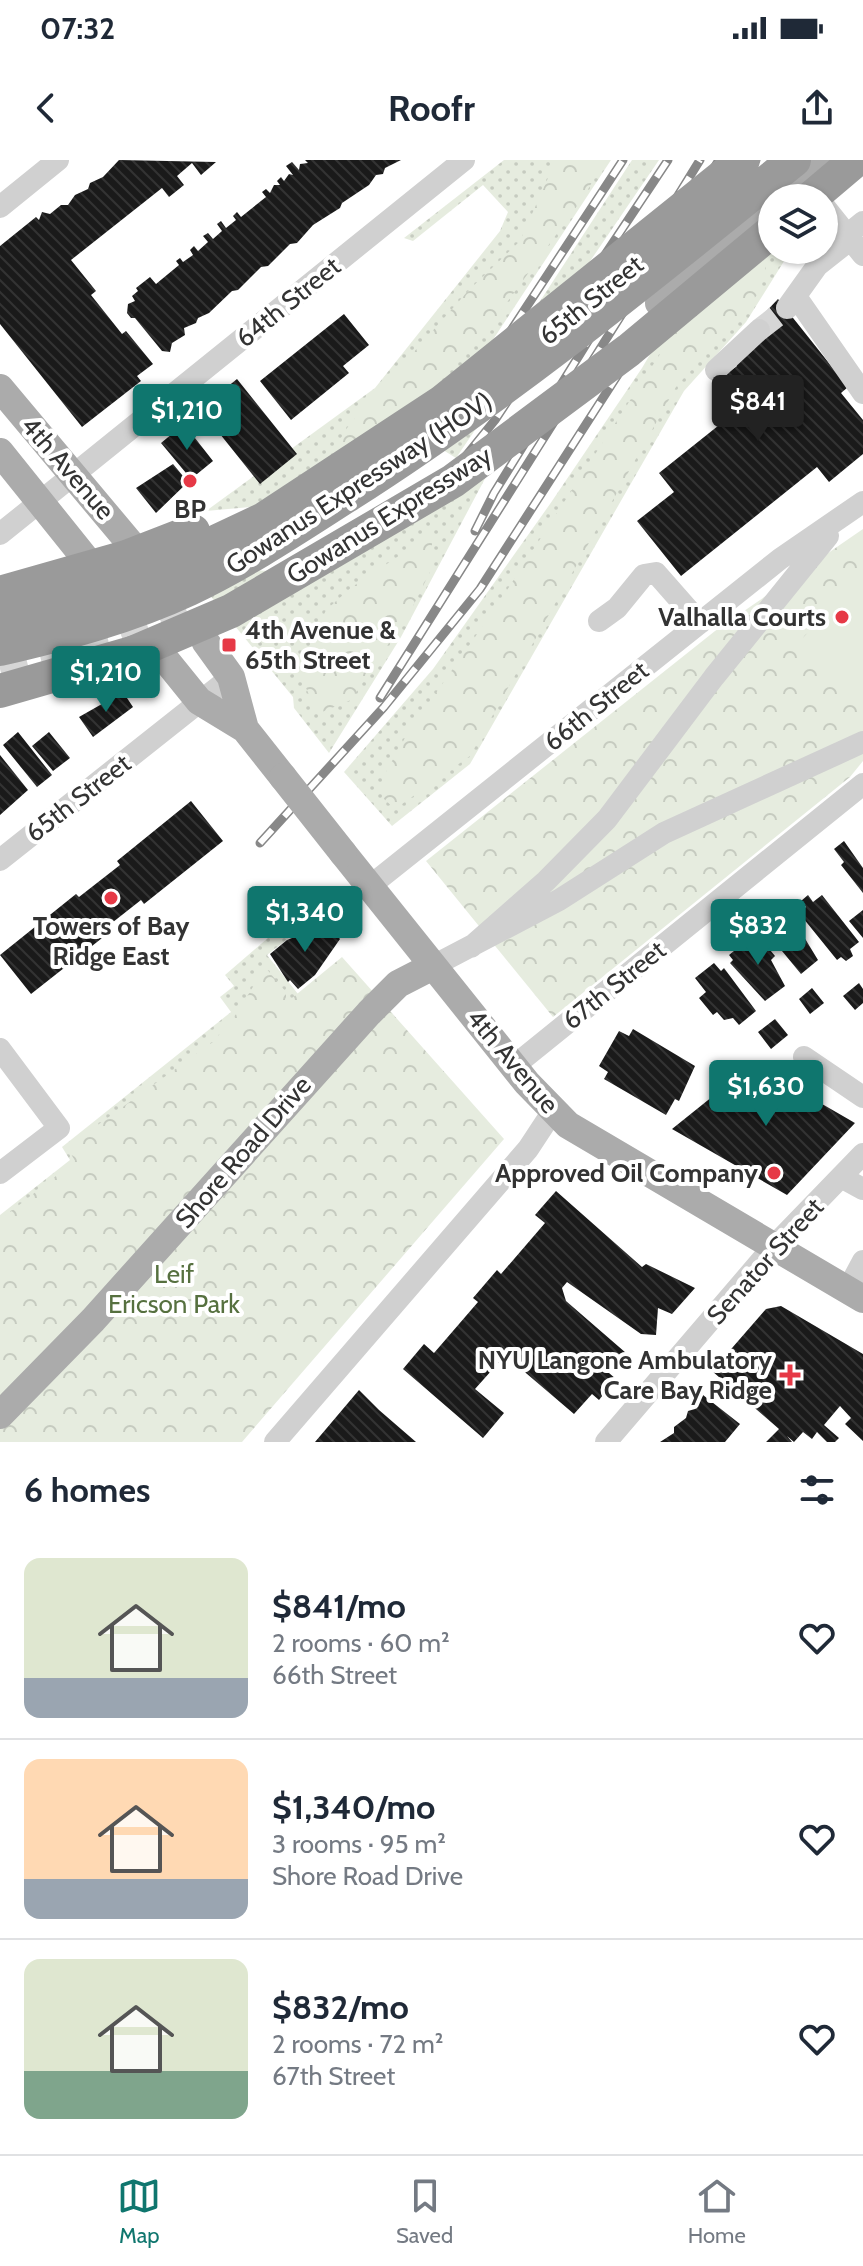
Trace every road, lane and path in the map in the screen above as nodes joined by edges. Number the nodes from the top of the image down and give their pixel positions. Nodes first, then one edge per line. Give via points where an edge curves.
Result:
1 (58, 160) edge
2 (464, 160) edge
3 (716, 160) edge
4 (743, 160) edge
5 (762, 160) edge
6 (830, 160) edge
7 (856, 160) edge
8 (863, 180) edge
9 (811, 184) edge
10 (815, 184) edge
11 (838, 184) edge
12 (0, 207) edge
13 (758, 219) edge
14 (758, 220) edge
15 (838, 220) edge
16 (659, 227) junction
17 (856, 238) edge
18 (758, 243) edge
19 (758, 255) edge
20 (759, 330) tunnel mouth
21 (629, 350) junction
22 (716, 370) dead end
23 (0, 388) edge
24 (863, 393) edge
25 (415, 434) dead end
26 (0, 452) edge
27 (448, 469) dead end
28 (73, 476) junction
29 (40, 502) junction
30 (863, 502) edge
31 (264, 519) junction
32 (842, 520) junction
33 (0, 534) edge
34 (135, 549) dead end
35 (89, 563) dead end
36 (0, 593) edge
37 (599, 621) dead end
38 (0, 622) edge
39 (700, 623) junction
40 (205, 641) dead end
41 (0, 649) edge
42 (165, 659) dead end
43 (231, 677) junction
44 (1, 691) edge
45 (199, 701) junction
46 (245, 729) junction
47 (863, 742) edge
48 (863, 784) edge
49 (0, 860) edge
50 (370, 886) junction
51 (471, 947) junction
52 (433, 966) junction
53 (0, 1049) edge
54 (804, 1057) dead end
55 (514, 1066) junction
56 (863, 1097) edge
57 (553, 1111) junction
58 (863, 1154) edge
59 (0, 1173) edge
60 (841, 1177) junction
61 (863, 1189) edge
62 (773, 1247) junction
63 (863, 1261) edge
64 (855, 1294) edge
65 (0, 1415) edge
66 (275, 1442) edge
67 (606, 1442) edge

1 - 12 street
2 - 28 street, 64th Street
3 - 16 highway, bridge
4 - 16 highway, bridge
5 - 25 main road, 65th Street via 572,317
6 - 9 main road
7 - 10 highway, bridge
8 - 11 highway
13 - 27 main road, 65th Street, bridge via 615,341
14 - 41 highway, Gowanus Expressway (HOV), bridge via 583,332 437,440 277,540 189,589 81,630
15 - 17 street
16 - 31 highway, bridge via 442,402
17 - 24 street via 817,266 791,303
18 - 21 highway, Gowanus Expressway, bridge
19 - 21 highway, bridge
20 - 22 street
21 - 44 highway, Gowanus Expressway, bridge via 453,481 231,611 135,652
23 - 28 main road, 4th Avenue
26 - 29 main road, 4th Avenue
28 - 29 street, 64th Street
28 - 34 main road, 4th Avenue
29 - 33 street, 64th Street
29 - 35 main road, 4th Avenue
30 - 32 street, 66th Street
31 - 36 highway, bridge via 198,529 126,557
31 - 38 highway, bridge via 88,602
32 - 39 street, 66th Street via 780,559
32 - 51 street, Shore Road Drive via 607,819
37 - 39 street via 644,575 656,573
39 - 50 street, 66th Street
40 - 43 main road, 4th Avenue
42 - 45 main road, 4th Avenue
43 - 45 street, 65th Street
43 - 46 main road, 4th Avenue
45 - 46 main road, 4th Avenue
45 - 49 street, 65th Street
46 - 50 main road, 4th Avenue, bridge
47 - 51 street, Shore Road Drive via 664,833 559,900
48 - 55 street, 67th Street
50 - 52 main road, 4th Avenue
51 - 52 street, Shore Road Drive
52 - 55 main road, 4th Avenue
52 - 65 main road, Shore Road Drive via 398,984 369,1013 93,1320
53 - 59 street via 59,1128
54 - 56 street
55 - 57 main road, 4th Avenue
57 - 62 main road, 4th Avenue via 568,1125
57 - 66 street via 528,1149
58 - 60 street, Senator Street
60 - 61 street
60 - 62 street, Senator Street
62 - 64 main road, 4th Avenue
62 - 67 street, Senator Street
63 - 64 street

